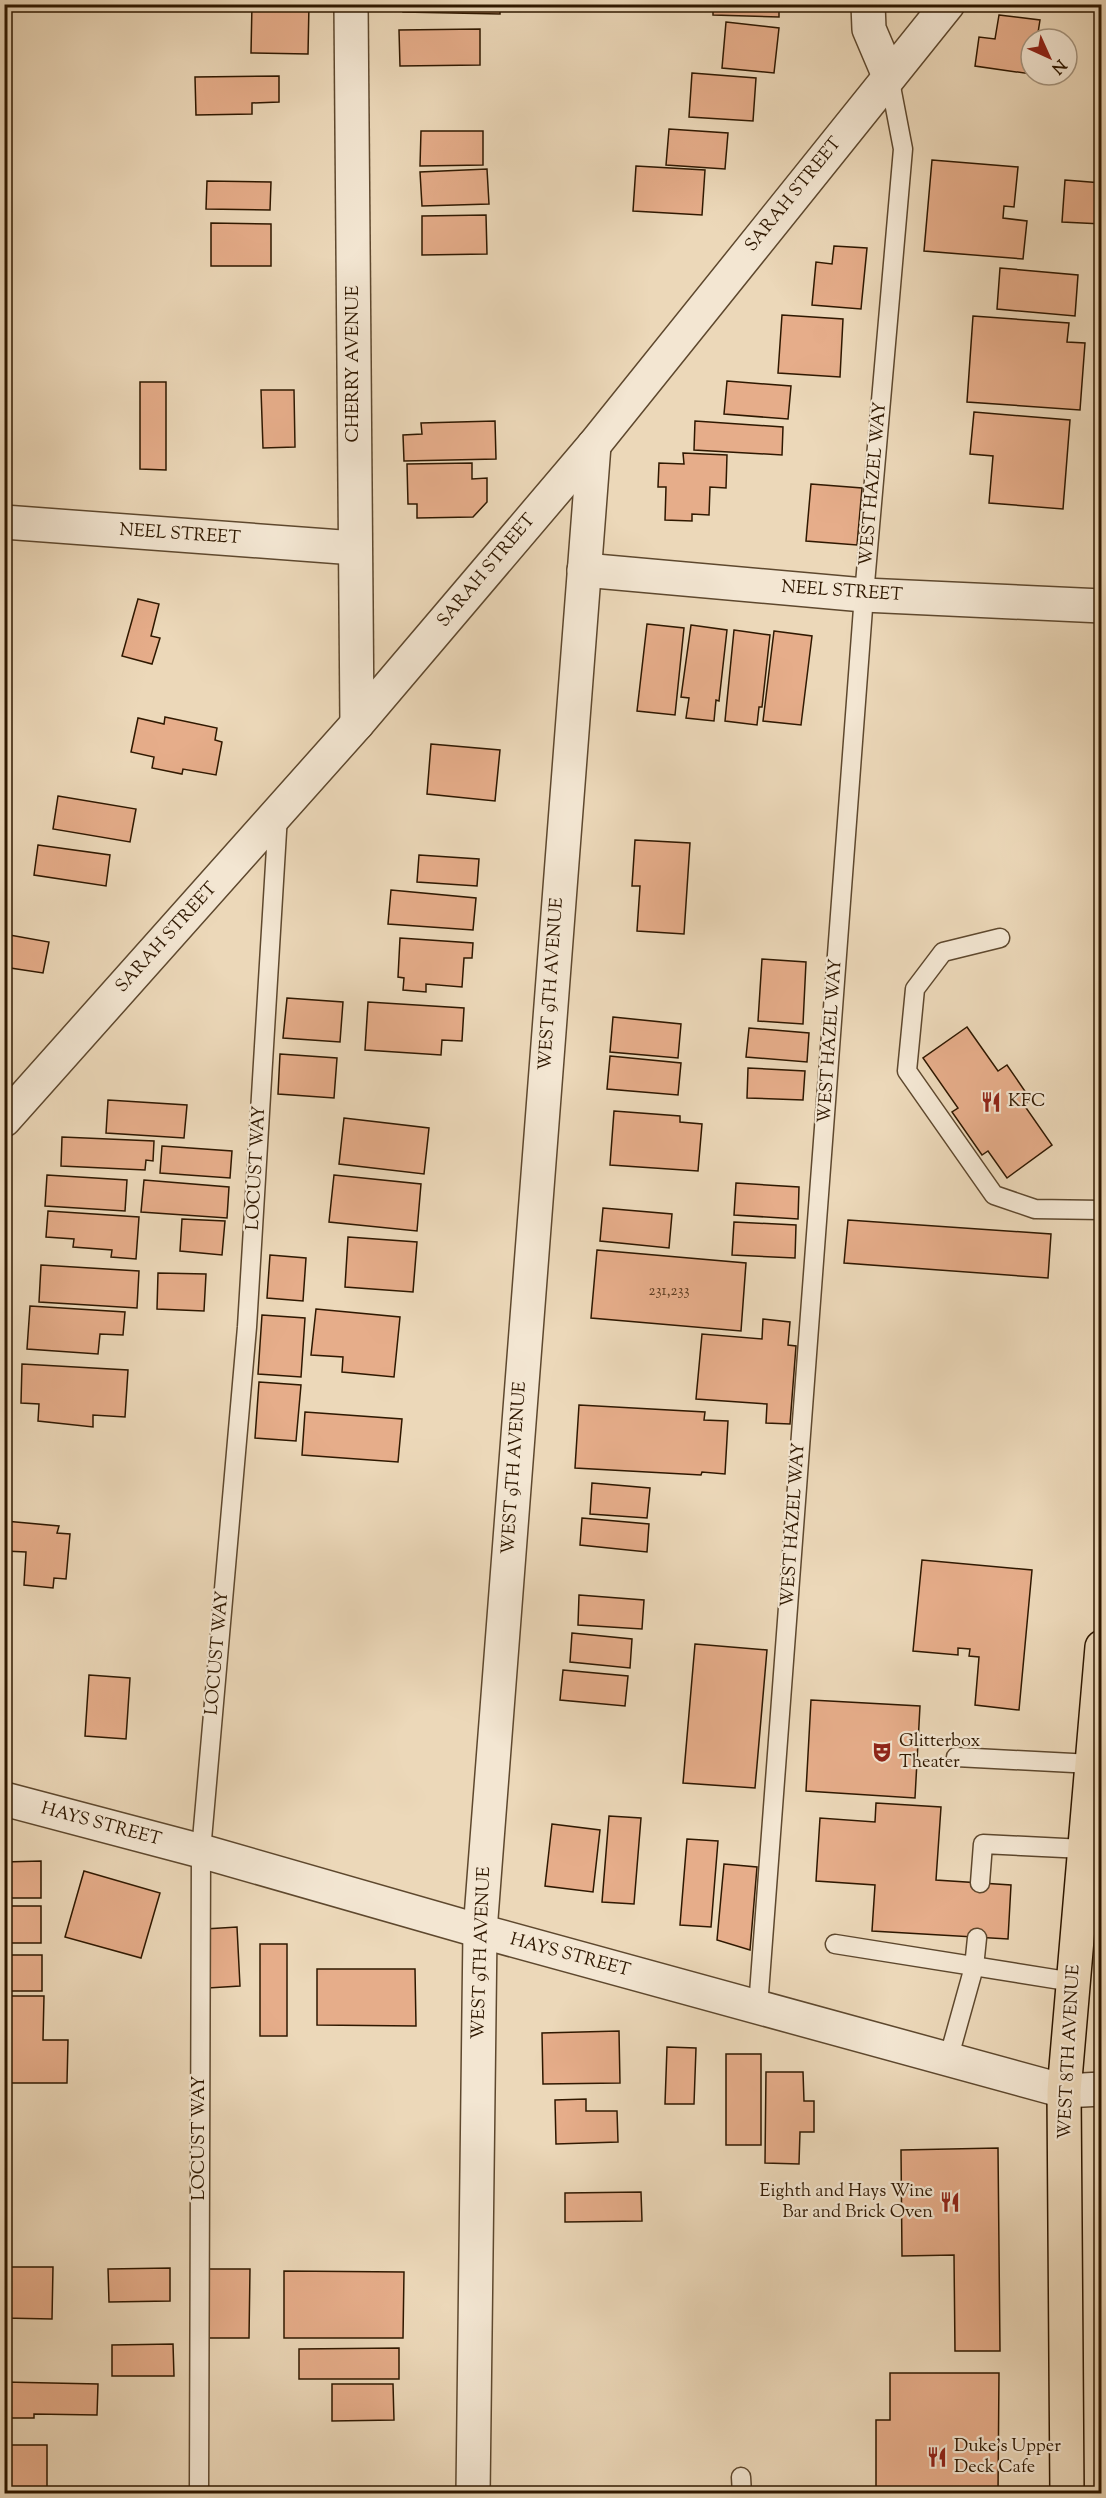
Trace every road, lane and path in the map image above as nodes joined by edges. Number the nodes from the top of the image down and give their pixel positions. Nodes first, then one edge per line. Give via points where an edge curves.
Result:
1 (351, 4) edge
2 (868, 4) edge
3 (948, 4) edge
4 (889, 76) junction
5 (594, 445) junction
6 (4, 522) edge
7 (356, 548) junction
8 (584, 570) junction
9 (864, 595) junction
10 (1101, 606) edge
11 (357, 724) junction
12 (278, 814) junction
13 (1000, 938) dead end
14 (4, 1120) edge
15 (1101, 1210) edge
16 (1101, 1647) edge
17 (956, 1757) dead end
18 (1092, 1764) junction
19 (4, 1799) edge
20 (1084, 1849) junction
21 (201, 1851) junction
22 (980, 1883) dead end
23 (480, 1931) junction
24 (976, 1938) dead end
25 (835, 1944) dead end
26 (974, 1967) junction
27 (1073, 1982) junction
28 (758, 2007) junction
29 (948, 2060) junction
30 (1101, 2089) edge
31 (1064, 2091) junction
32 (199, 2493) edge
33 (473, 2493) edge
34 (1067, 2493) edge

1 - 7 street, CHERRY AVENUE
2 - 4 street via 869,29
3 - 4 street, SARAH STREET
4 - 5 street, SARAH STREET
4 - 9 lane, WEST HAZEL WAY via 903,149
5 - 8 street, WEST 9TH AVENUE
5 - 11 street, SARAH STREET
6 - 7 street, NEEL STREET
7 - 11 street, CHERRY AVENUE
8 - 9 street, NEEL STREET
8 - 23 street, WEST 9TH AVENUE
9 - 10 street, NEEL STREET
9 - 28 lane, WEST HAZEL WAY
11 - 12 street, SARAH STREET
12 - 14 street, SARAH STREET
12 - 21 lane, LOCUST WAY via 247,1327
13 - 15 lane via 943,952 915,989 907,1071 994,1195 1035,1209
16 - 18 main road, WEST 8TH AVENUE
17 - 18 lane
18 - 20 main road, WEST 8TH AVENUE
19 - 21 street, HAYS STREET
20 - 22 lane via 982,1844
20 - 27 main road, WEST 8TH AVENUE
21 - 23 street, HAYS STREET
21 - 32 lane, LOCUST WAY
23 - 28 street, HAYS STREET
23 - 33 street, WEST 9TH AVENUE
24 - 26 lane
25 - 26 lane
26 - 27 lane
26 - 29 lane
27 - 31 main road, WEST 8TH AVENUE
28 - 29 street, HAYS STREET
29 - 31 street, HAYS STREET
30 - 31 street, HAYS STREET
31 - 34 main road, WEST 8TH AVENUE

